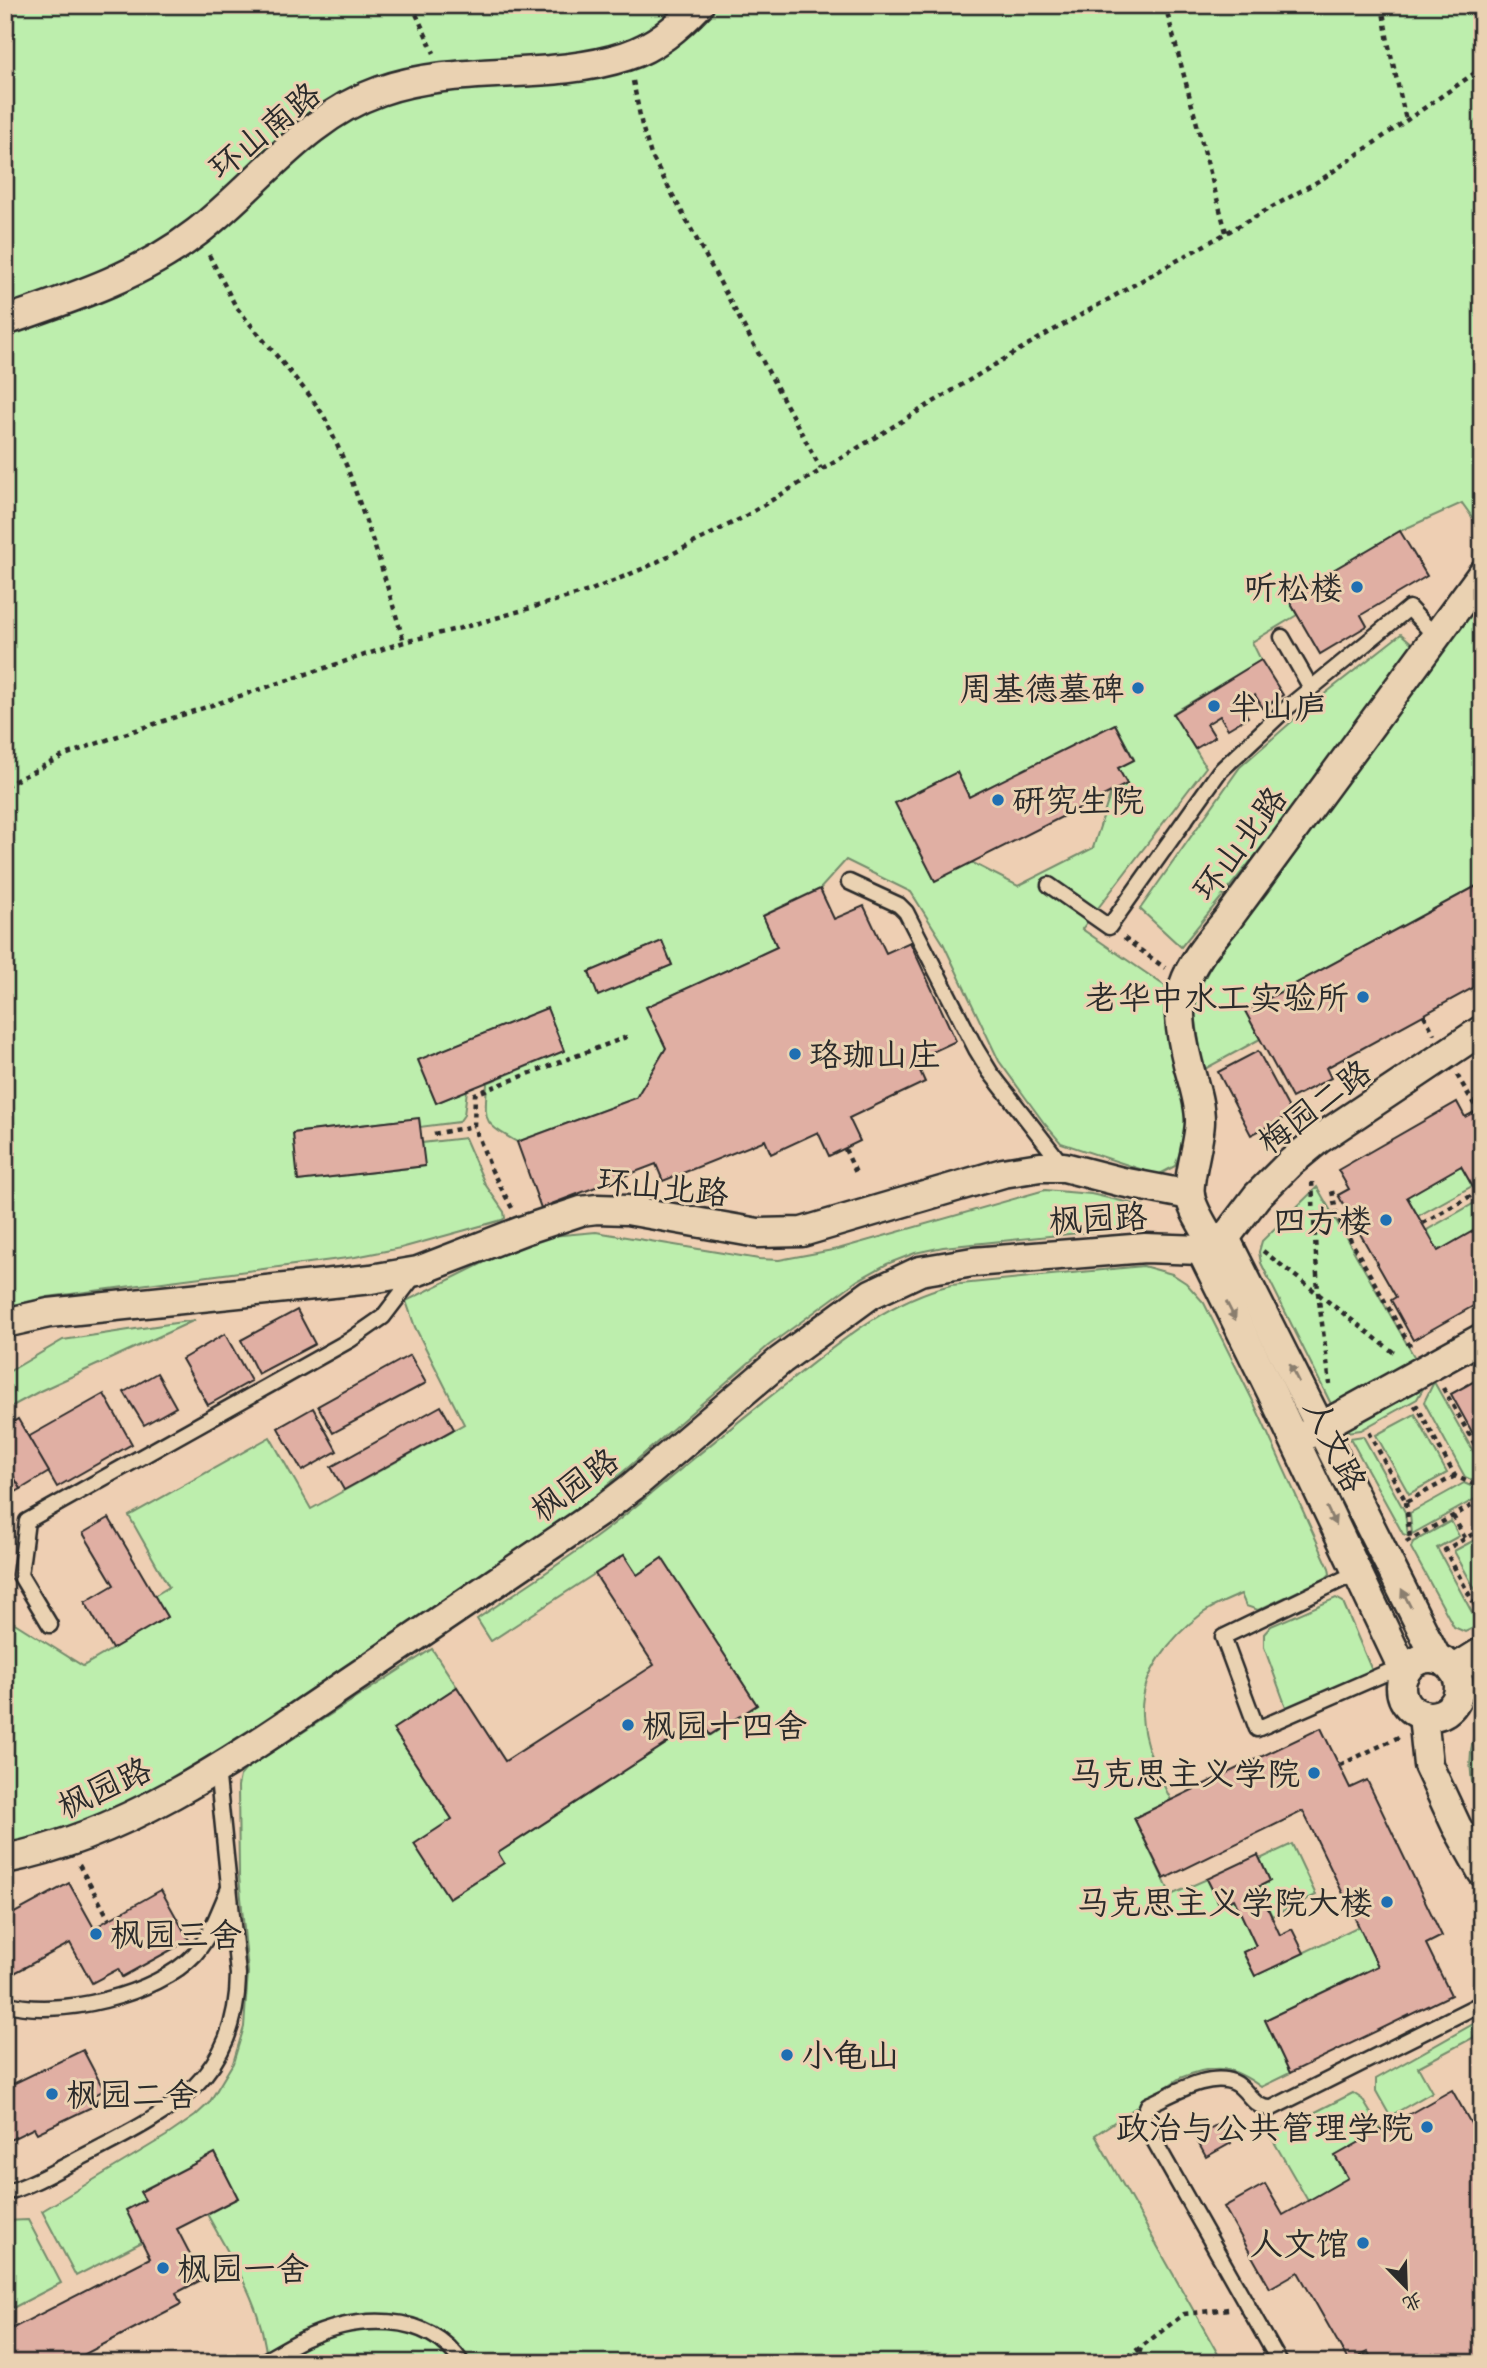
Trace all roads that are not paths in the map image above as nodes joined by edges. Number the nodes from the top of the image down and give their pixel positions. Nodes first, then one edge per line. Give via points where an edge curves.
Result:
1 (699, 5) edge
2 (5, 321) edge
3 (1482, 574) edge
4 (1435, 636) junction
5 (1282, 638) dead end
6 (1311, 688) junction
7 (849, 882) dead end
8 (1049, 885) dead end
9 (1482, 1030) edge
10 (1064, 1167) junction
11 (1189, 1195) junction
12 (1213, 1244) junction
13 (418, 1271) junction
14 (5, 1323) edge
15 (1482, 1338) edge
16 (1327, 1423) junction
17 (1295, 1441) junction
18 (1358, 1572) junction
19 (50, 1625) dead end
20 (1482, 1651) edge
21 (1445, 1664) junction
22 (1403, 1670) junction
23 (1423, 1720) junction
24 (217, 1768) junction
25 (5, 1859) edge
26 (1482, 1872) edge
27 (229, 1888) junction
28 (5, 2003) edge
29 (1482, 2003) edge
30 (5, 2193) edge
31 (261, 2363) edge
32 (462, 2363) edge
33 (1280, 2363) edge

1 - 2 street, 环山南路 via 678,28 628,56 597,64 445,76 377,92 344,108 287,148 197,232 134,272
3 - 4 street, 环山北路
4 - 6 lane via 1409,608
4 - 11 street, 环山北路 via 1198,954 1185,982 1179,1026 1200,1124
5 - 6 lane
6 - 8 lane via 1219,772 1109,927
7 - 10 lane via 906,912 990,1072
9 - 12 street, 梅园二路 via 1319,1139
10 - 11 street, 环山北路
10 - 13 street, 环山北路 via 1018,1169 802,1232 758,1233 627,1210 581,1211
11 - 12 street
16 -> 12 street
12 -> 17 street, 人文路
12 - 24 street, 枫园路 via 973,1262 920,1271 871,1294 781,1360 601,1511
13 - 14 street, 环山北路 via 49,1313
13 - 19 lane via 383,1317 350,1340 27,1521 20,1575
15 - 16 street
16 - 17 street
21 -> 16 street
17 -> 18 street, 人文路
18 - 22 street, 人文路
18 - 22 lane via 1223,1637 1257,1729
20 - 21 street
21 - 22 street via 1419,1660
21 - 23 street via 1459,1689 1451,1707
22 - 23 street via 1403,1699
23 - 26 street via 1428,1765
24 - 25 street, 枫园路 via 140,1811 67,1844
24 - 27 lane
27 - 28 lane via 207,1938 182,1966 158,1980 80,2006 41,2010
27 - 30 lane via 237,2003 228,2036 211,2067 195,2087 130,2133
29 - 33 lane via 1272,2108 1258,2105 1235,2083 1210,2080 1144,2109 1142,2119
31 - 32 lane via 303,2339 373,2322 409,2325 433,2333

